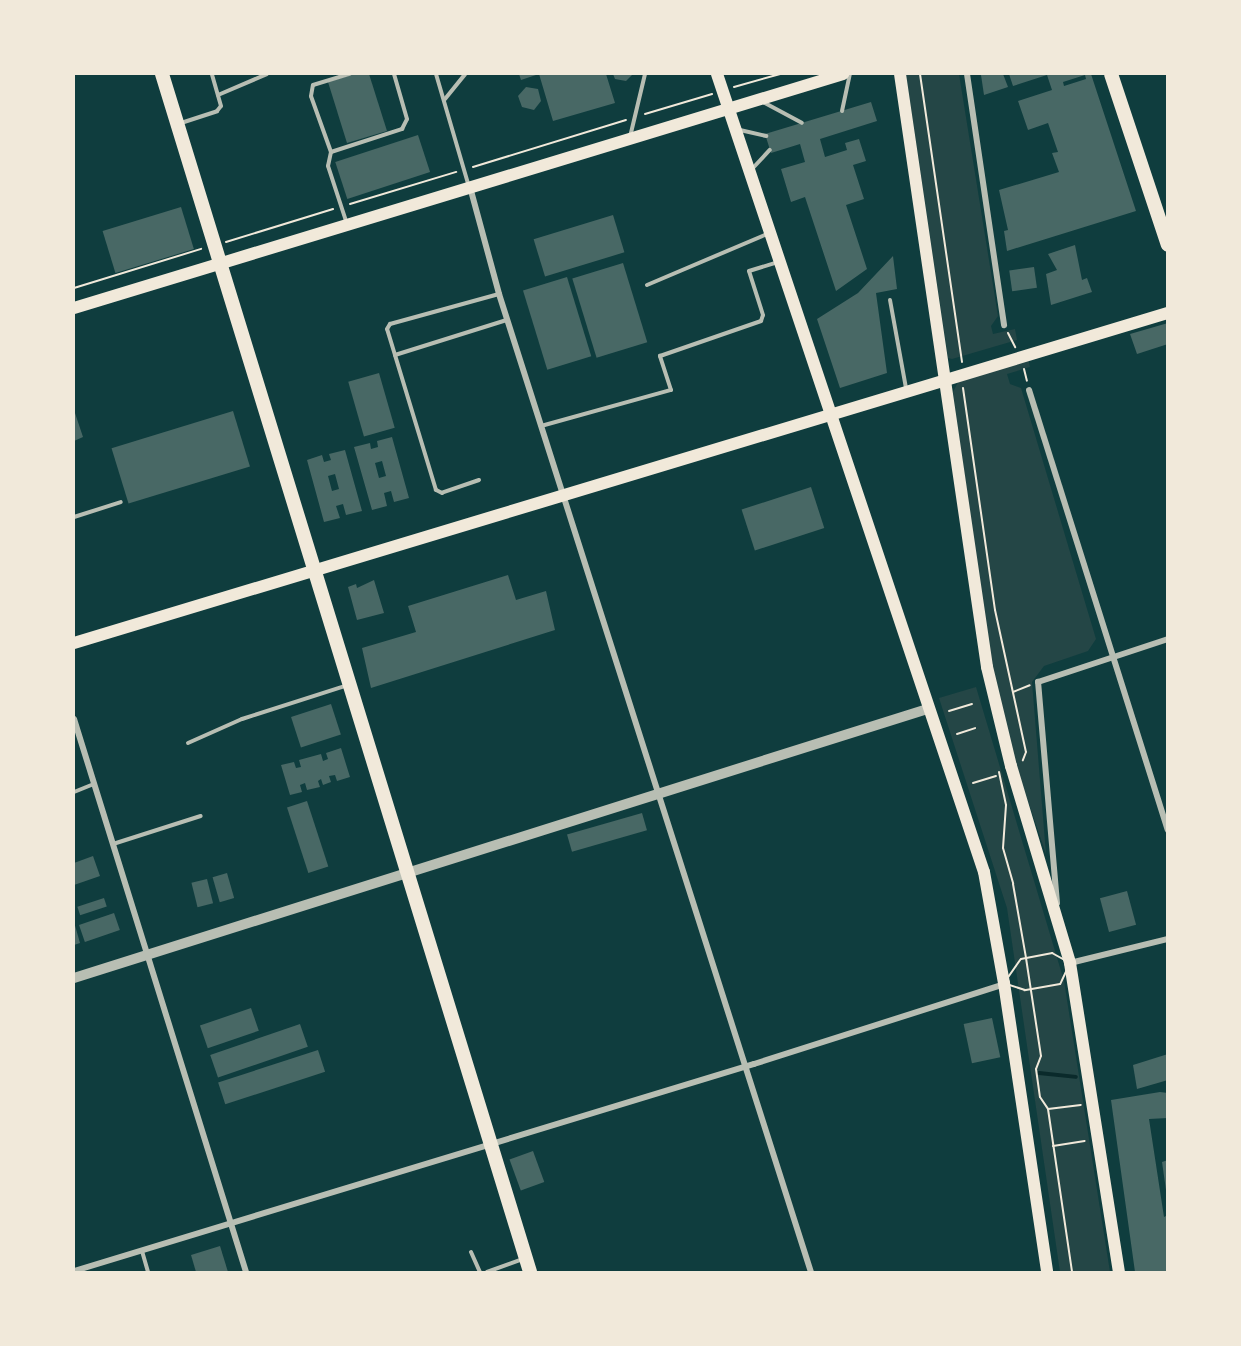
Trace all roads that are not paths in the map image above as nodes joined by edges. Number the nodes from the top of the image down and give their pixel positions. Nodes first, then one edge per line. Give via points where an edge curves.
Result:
1 (162, 74) edge
2 (212, 74) edge
3 (267, 74) edge
4 (350, 74) edge
5 (394, 74) edge
6 (436, 74) edge
7 (465, 74) edge
8 (645, 74) edge
9 (717, 74) edge
10 (843, 74) edge
11 (850, 74) edge
12 (900, 74) edge
13 (967, 74) edge
14 (1111, 74) edge
15 (218, 95) junction
16 (445, 99) junction
17 (758, 100) junction
18 (729, 108) junction
19 (842, 111) dead end
20 (802, 123) dead end
21 (177, 124) junction
22 (736, 130) junction
23 (766, 136) dead end
24 (630, 139) junction
25 (770, 150) dead end
26 (331, 152) junction
27 (750, 172) junction
28 (470, 187) junction
29 (347, 225) junction
30 (770, 233) junction
31 (1167, 245) edge
32 (780, 262) junction
33 (220, 263) junction
34 (646, 285) dead end
35 (499, 294) junction
36 (890, 300) dead end
37 (74, 308) edge
38 (1167, 313) edge
39 (508, 320) junction
40 (1004, 325) dead end
41 (395, 356) junction
42 (944, 380) junction
43 (1029, 390) dead end
44 (907, 392) junction
45 (831, 415) junction
46 (541, 426) junction
47 (479, 480) dead end
48 (563, 496) junction
49 (122, 502) dead end
50 (74, 517) edge
51 (315, 571) junction
52 (1167, 639) edge
53 (74, 643) edge
54 (1112, 656) junction
55 (350, 685) junction
56 (927, 709) junction
57 (74, 719) edge
58 (188, 743) dead end
59 (94, 784) junction
60 (74, 792) edge
61 (658, 794) junction
62 (201, 816) dead end
63 (1167, 830) edge
64 (113, 844) junction
65 (408, 873) junction
66 (1058, 921) junction
67 (1167, 939) edge
68 (148, 955) junction
69 (1070, 963) junction
70 (74, 978) edge
71 (1005, 983) junction
72 (745, 1066) junction
73 (491, 1144) junction
74 (231, 1223) junction
75 (142, 1250) junction
76 (471, 1252) dead end
77 (525, 1258) junction
78 (74, 1270) edge
79 (148, 1272) edge
80 (246, 1272) edge
81 (480, 1272) edge
82 (487, 1272) edge
83 (530, 1272) edge
84 (811, 1272) edge
85 (1047, 1272) edge
86 (1119, 1272) edge

1 - 21 main road
2 - 15 lane
3 - 15 lane
4 - 26 lane via 314,85 311,96
5 - 26 lane via 407,119 402,129
6 - 16 lane
7 - 16 lane
8 - 24 lane
9 - 18 main road
10 - 17 main road
11 - 19 lane
12 - 42 main road
13 - 40 street
14 - 31 main road
15 - 21 lane via 221,106 217,111
16 - 28 lane
17 - 18 main road
17 - 20 lane
18 - 22 main road
18 - 24 main road
21 - 33 main road
22 - 23 lane
22 - 27 main road
24 - 28 main road
25 - 27 lane
26 - 29 lane via 328,166
27 - 30 main road
28 - 29 main road
28 - 35 street
29 - 33 main road
30 - 32 main road
30 - 34 lane via 706,256 686,271
32 - 45 main road
32 - 46 lane via 749,271 764,319 660,356 671,390
33 - 37 main road
33 - 51 main road
35 - 39 street
35 - 41 lane via 390,324 387,329
36 - 44 lane
38 - 42 main road
39 - 41 lane
39 - 46 street
41 - 47 lane via 436,490 442,493
42 - 44 main road
42 - 66 main road via 987,667 1011,766
43 - 54 street
44 - 45 main road
45 - 48 main road
45 - 56 main road
46 - 48 street
48 - 51 main road
48 - 61 street
49 - 50 lane
51 - 53 main road
51 - 55 main road
52 - 54 street
54 - 63 street
54 - 66 street via 1038,682
55 - 58 lane via 242,720
55 - 65 main road
56 - 61 street
56 - 71 main road via 984,872
57 - 59 street
59 - 60 lane
59 - 64 street
61 - 65 street
61 - 72 street
62 - 64 lane
64 - 68 street
65 - 68 street
65 - 73 main road
66 - 69 main road
67 - 69 street
68 - 70 street
68 - 74 street
69 - 86 main road
71 - 72 street
71 - 85 main road
72 - 73 street
72 - 84 street
73 - 74 street
73 - 77 main road
74 - 75 street
74 - 80 street
75 - 78 street
75 - 79 lane
76 - 81 lane
77 - 82 lane
77 - 83 main road

